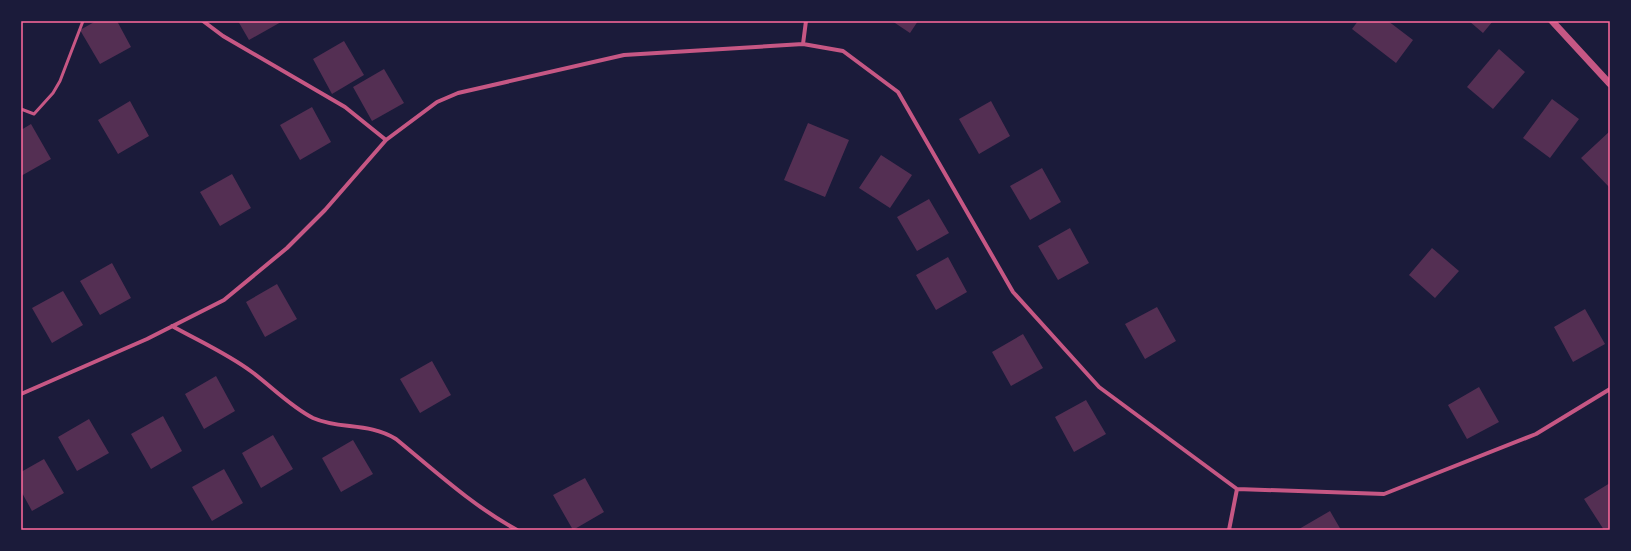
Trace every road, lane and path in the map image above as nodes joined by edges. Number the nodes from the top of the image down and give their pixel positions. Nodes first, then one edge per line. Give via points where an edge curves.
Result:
1 (83, 21) edge
2 (203, 21) edge
3 (806, 21) edge
4 (1552, 21) edge
5 (803, 44) junction
6 (1610, 84) edge
7 (21, 109) edge
8 (386, 140) junction
9 (172, 326) junction
10 (1610, 389) edge
11 (21, 394) edge
12 (1237, 489) junction
13 (517, 530) edge
14 (1229, 530) edge

1 - 7 lane via 67,67 53,94 34,114
2 - 8 street via 223,36 345,107
3 - 5 street
4 - 6 street
5 - 8 street via 624,55 458,94 437,102
5 - 12 street via 844,51 898,92 1013,292 1099,387
8 - 9 street via 325,210 287,248 224,300
9 - 11 street
9 - 13 street via 236,361 313,418 385,433 468,498
10 - 12 street via 1536,434 1384,494
12 - 14 street

